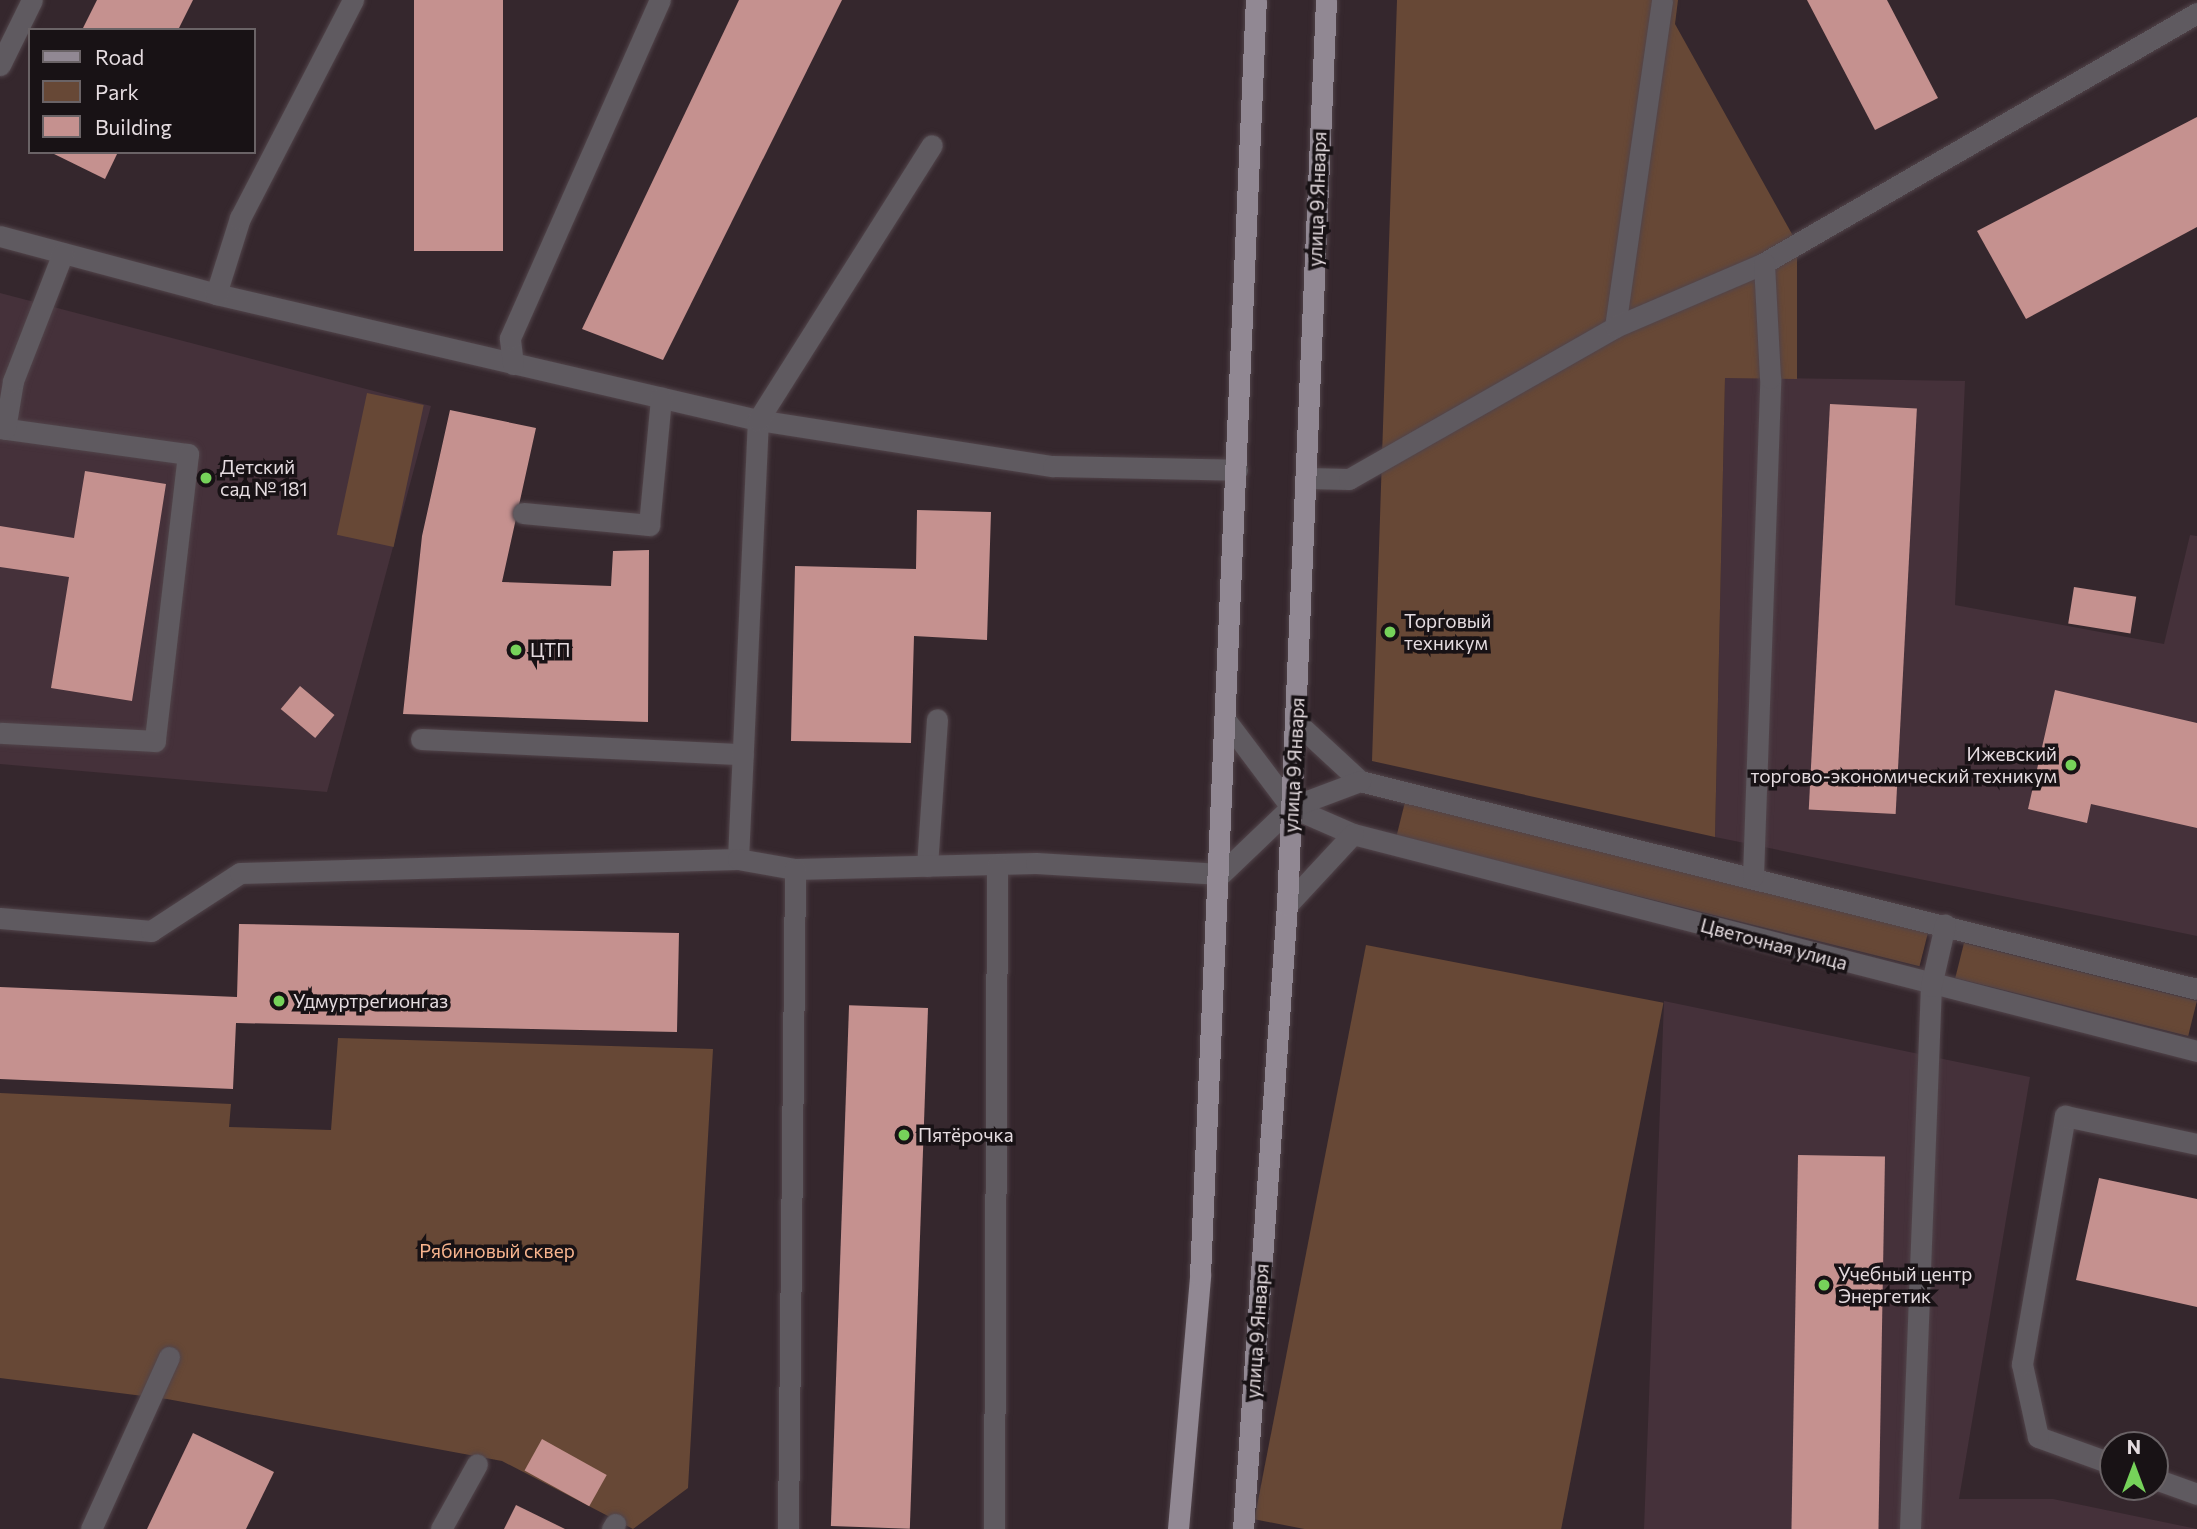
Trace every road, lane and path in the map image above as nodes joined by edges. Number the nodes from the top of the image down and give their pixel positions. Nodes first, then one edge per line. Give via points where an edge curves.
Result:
1 (32, 0) edge
2 (353, 0) edge
3 (660, 0) edge
4 (1256, 0) edge
5 (1326, 0) edge
6 (1662, 0) edge
7 (2197, 13) edge
8 (0, 65) edge
9 (932, 145) dead end
10 (0, 236) edge
11 (63, 253) junction
12 (1764, 262) junction
13 (216, 294) junction
14 (1615, 327) junction
15 (513, 364) junction
16 (661, 398) junction
17 (758, 420) junction
18 (2, 429) edge
19 (1237, 470) junction
20 (1306, 478) junction
21 (523, 513) dead end
22 (937, 719) dead end
23 (1295, 721) junction
24 (1227, 722) junction
25 (0, 733) edge
26 (421, 739) dead end
27 (743, 754) junction
28 (1360, 781) junction
29 (1292, 807) junction
30 (1353, 834) junction
31 (737, 859) junction
32 (998, 865) junction
33 (927, 866) junction
34 (795, 869) junction
35 (1221, 874) junction
36 (1754, 876) junction
37 (1287, 905) junction
38 (0, 918) edge
39 (1945, 925) junction
40 (1931, 986) junction
41 (2197, 989) edge
42 (2197, 1051) edge
43 (2197, 1144) edge
44 (169, 1357) dead end
45 (2099, 1459) edge
46 (477, 1464) dead end
47 (2169, 1484) edge
48 (2197, 1494) edge
49 (1246, 1527) edge
50 (91, 1529) edge
51 (441, 1529) edge
52 (788, 1529) edge
53 (993, 1529) edge
54 (1178, 1529) edge
55 (1910, 1529) edge

1 - 8 street
2 - 13 street via 240,218
3 - 15 street via 510,338
4 - 19 main road
5 - 20 main road, улица 9 Января
6 - 14 street
7 - 12 street
9 - 17 street
10 - 11 street
11 - 13 street
11 - 18 street via 13,381
12 - 14 street
12 - 36 street via 1770,378
13 - 15 street
14 - 20 street via 1349,479
15 - 16 street
16 - 17 street
16 - 21 street via 649,525
17 - 19 street via 1053,466
17 - 27 street
18 - 25 street via 188,454 155,741
19 - 24 main road
20 - 23 main road, улица 9 Января
22 - 33 street
23 - 28 street
23 - 29 main road, улица 9 Января
24 - 29 street
24 - 35 main road
26 - 27 street
27 - 31 street
28 - 29 street
28 - 36 street
29 - 30 street, Цветочная улица
29 - 35 street
29 - 37 main road, улица 9 Января
30 - 37 street
30 - 40 street, Цветочная улица
31 - 34 street
31 - 38 street via 240,873 151,931
32 - 33 street
32 - 35 street
32 - 53 street
33 - 34 street
34 - 52 street
35 - 54 main road via 1200,1275
36 - 39 street
37 - 49 main road, улица 9 Января
39 - 40 street
39 - 41 street
40 - 42 street, Цветочная улица
40 - 55 street via 1922,1119
43 - 45 street via 2065,1116 2022,1364 2038,1437
44 - 50 street
46 - 51 street
47 - 48 street

